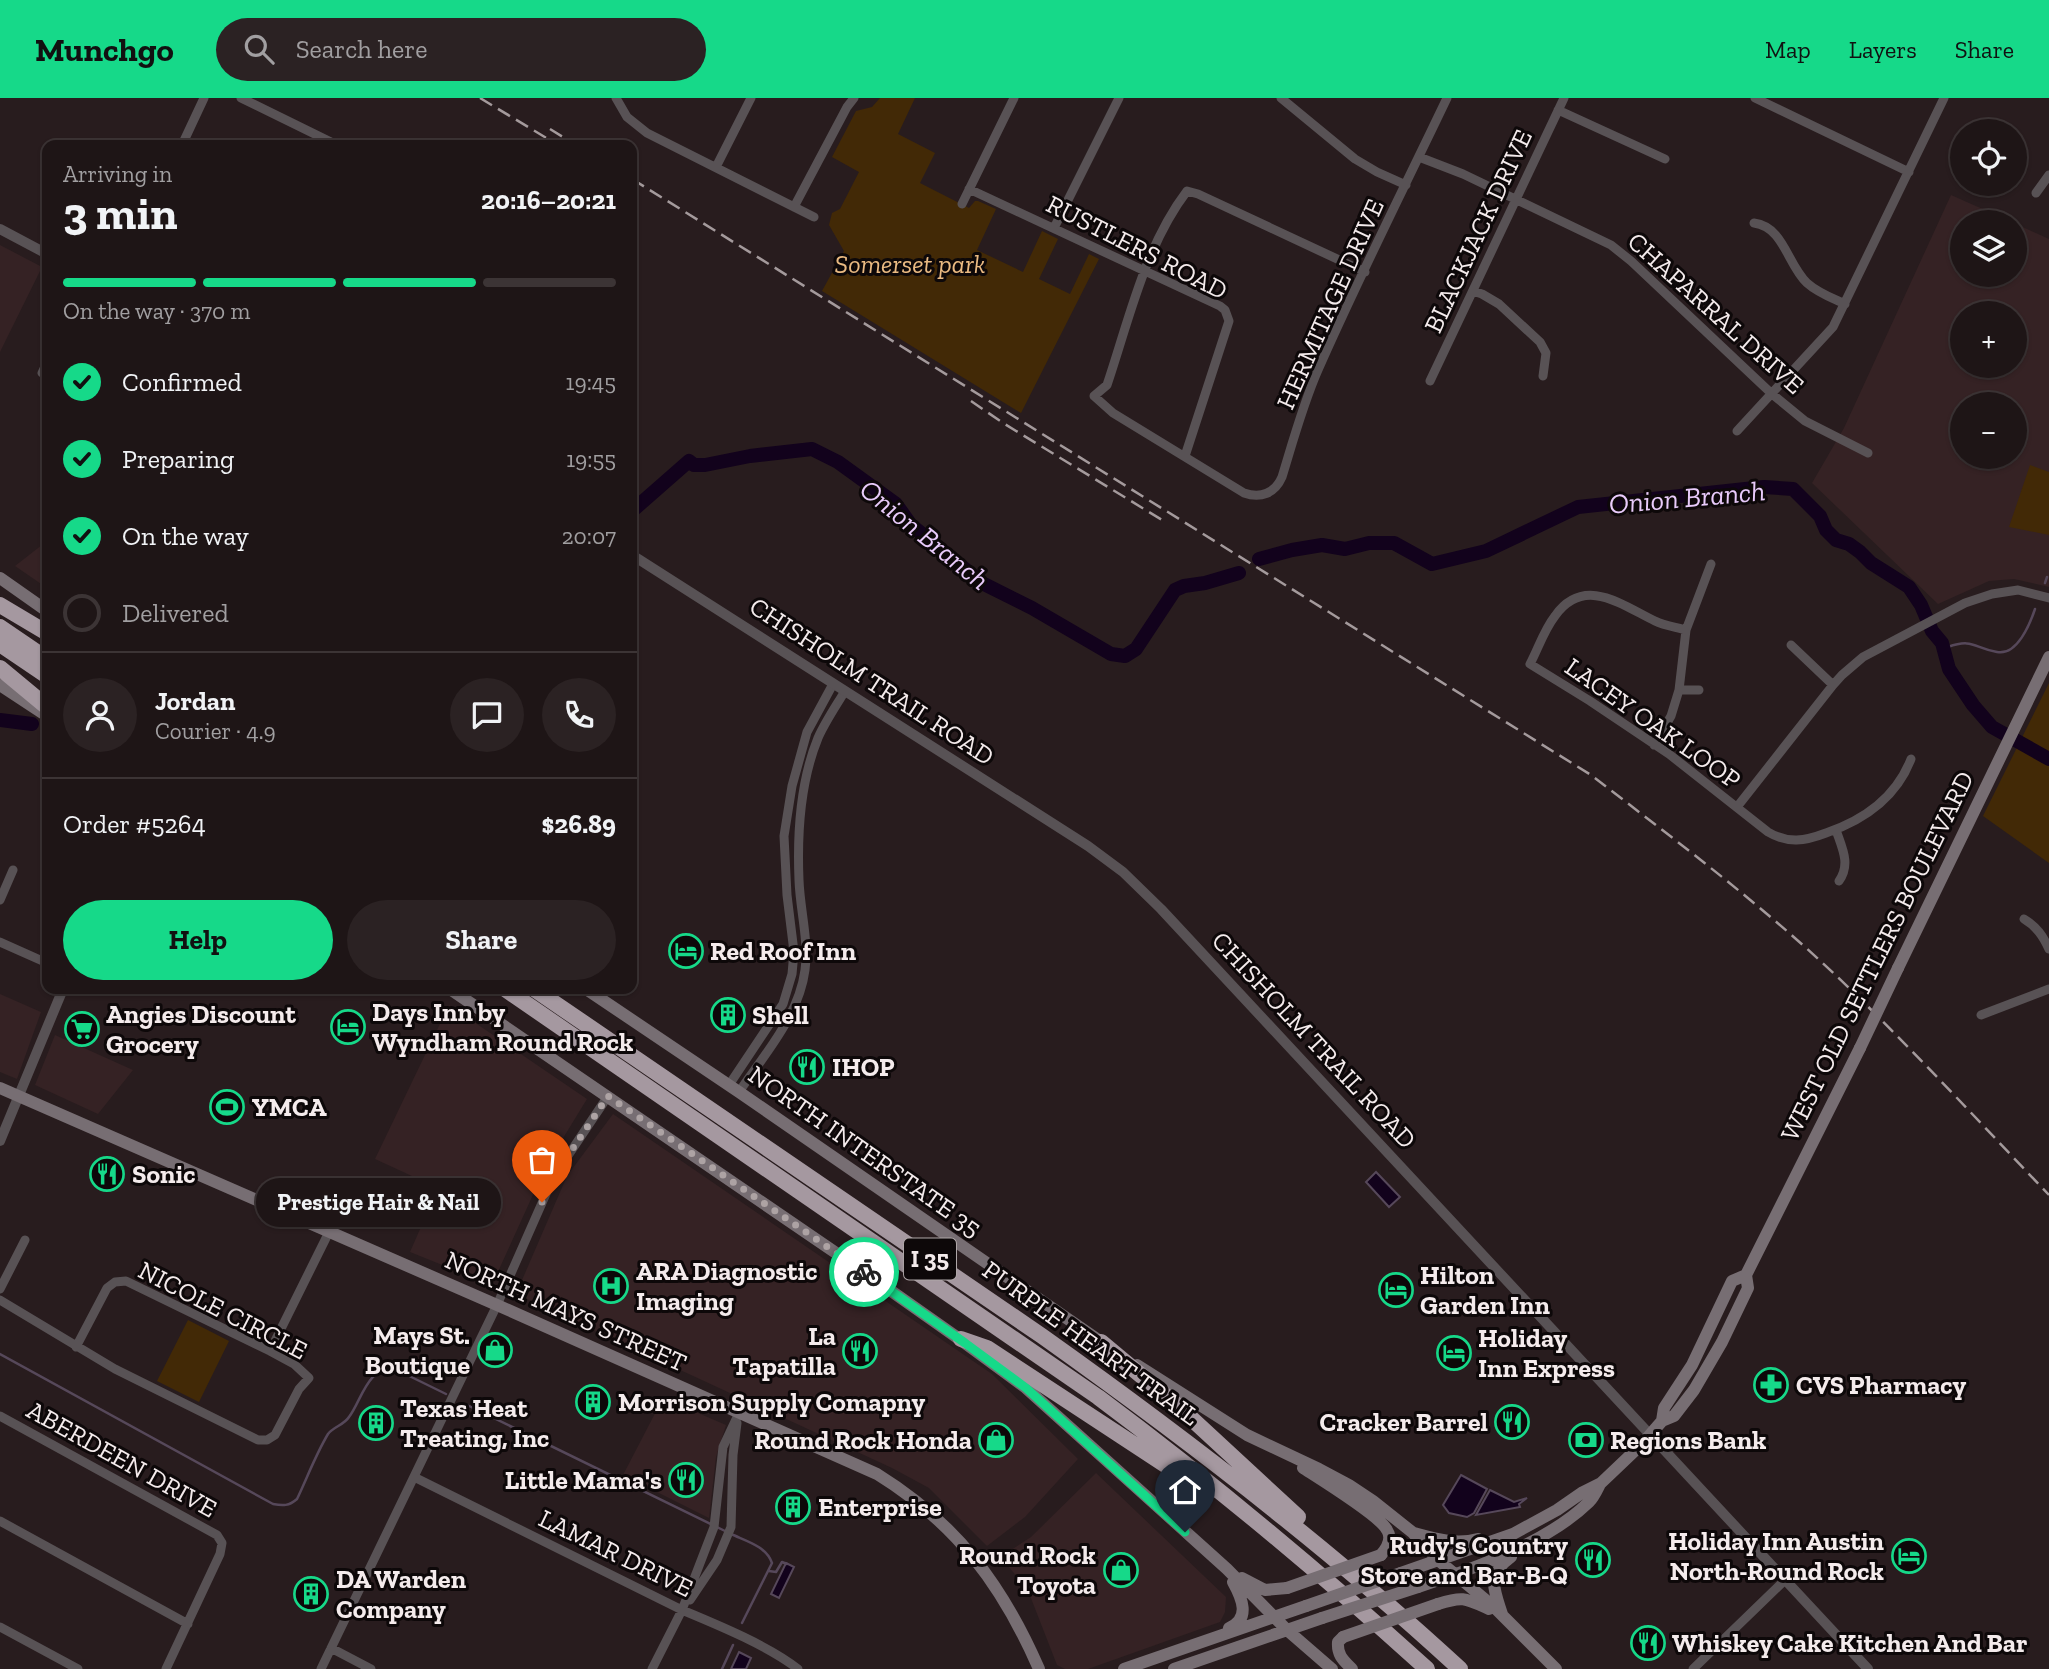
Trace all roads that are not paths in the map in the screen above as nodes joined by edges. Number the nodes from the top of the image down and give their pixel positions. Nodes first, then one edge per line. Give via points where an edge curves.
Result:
1 (204, 98) edge
2 (241, 98) edge
3 (615, 98) edge
4 (751, 98) edge
5 (854, 98) edge
6 (1119, 98) edge
7 (1281, 98) edge
8 (1447, 98) edge
9 (1564, 98) edge
10 (1755, 98) edge
11 (1944, 98) edge
12 (1011, 99) edge
13 (1558, 110) junction
14 (185, 140) edge
15 (327, 140) edge
16 (1419, 157) junction
17 (1665, 159) dead end
18 (716, 167) junction
19 (1909, 172) junction
20 (2049, 175) edge
21 (1406, 185) junction
22 (969, 189) junction
23 (2036, 193) dead end
24 (1516, 200) junction
25 (962, 204) dead end
26 (794, 207) junction
27 (814, 217) dead end
28 (1754, 223) dead end
29 (1054, 228) junction
30 (0, 229) edge
31 (42, 251) edge
32 (1145, 271) junction
33 (1365, 272) junction
34 (1473, 291) junction
35 (1846, 304) junction
36 (1543, 376) dead end
37 (1430, 381) dead end
38 (1772, 394) junction
39 (1737, 430) dead end
40 (1868, 453) dead end
41 (1185, 456) junction
42 (637, 558) edge
43 (1711, 564) dead end
44 (0, 578) edge
45 (2049, 598) edge
46 (0, 605) edge
47 (42, 607) edge
48 (0, 627) edge
49 (42, 630) edge
50 (1686, 630) junction
51 (0, 644) edge
52 (1791, 645) dead end
53 (42, 656) edge
54 (2049, 657) edge
55 (0, 668) edge
56 (42, 673) edge
57 (833, 684) junction
58 (0, 685) edge
59 (1833, 685) junction
60 (1679, 690) junction
61 (845, 691) junction
62 (1699, 691) dead end
63 (42, 703) edge
64 (42, 713) edge
65 (1654, 745) junction
66 (1911, 759) dead end
67 (1737, 807) junction
68 (1836, 830) junction
69 (13, 870) dead end
70 (1839, 881) dead end
71 (0, 900) edge
72 (2024, 919) dead end
73 (0, 942) edge
74 (2049, 949) edge
75 (42, 961) edge
76 (2049, 989) edge
77 (61, 994) edge
78 (457, 994) edge
79 (512, 994) edge
80 (541, 994) edge
81 (593, 994) edge
82 (1981, 1015) dead end
83 (757, 1043) junction
84 (767, 1050) junction
85 (0, 1088) edge
86 (734, 1088) junction
87 (608, 1096) junction
88 (19, 1097) junction
89 (0, 1141) edge
90 (330, 1232) junction
91 (25, 1240) dead end
92 (0, 1289) edge
93 (0, 1300) edge
94 (497, 1305) junction
95 (961, 1339) junction
96 (1101, 1342) junction
97 (76, 1347) junction
98 (270, 1351) junction
99 (739, 1413) junction
100 (0, 1416) edge
101 (1650, 1435) junction
102 (1280, 1452) junction
103 (414, 1477) junction
104 (1601, 1483) junction
105 (0, 1521) edge
106 (1412, 1532) junction
107 (1545, 1533) junction
108 (1513, 1534) junction
109 (1438, 1560) junction
110 (1227, 1569) junction
111 (1456, 1574) junction
112 (1785, 1580) junction
113 (1352, 1600) junction
114 (682, 1610) junction
115 (1502, 1615) junction
116 (1274, 1617) junction
117 (188, 1624) junction
118 (0, 1627) edge
119 (1287, 1630) junction
120 (1430, 1642) junction
121 (1194, 1645) junction
122 (331, 1648) junction
123 (1697, 1668) edge
124 (78, 1669) edge
125 (166, 1669) edge
126 (321, 1669) edge
127 (371, 1669) edge
128 (652, 1669) edge
129 (798, 1669) edge
130 (1039, 1669) edge
131 (1124, 1669) edge
132 (1174, 1669) edge
133 (1332, 1669) edge
134 (1352, 1669) edge
135 (1427, 1669) edge
136 (1460, 1669) edge
137 (1556, 1669) edge
138 (1868, 1669) edge

1 - 14 street
2 - 15 street
3 - 18 street via 627,117 647,133
4 - 18 street
5 - 26 street
6 - 29 street
7 - 21 street via 1354,159
8 - 16 street, HERMITAGE DRIVE
9 - 13 street, BLACKJACK DRIVE
10 - 19 street
11 - 19 street
12 - 22 street
13 - 17 street
13 - 24 street, BLACKJACK DRIVE
16 - 21 street, HERMITAGE DRIVE
16 - 24 street, CHAPARRAL DRIVE
18 - 26 street
19 - 35 street
20 - 23 street
21 - 33 street, HERMITAGE DRIVE
22 - 25 street
22 - 29 street, RUSTLERS ROAD
24 - 34 street, BLACKJACK DRIVE
24 - 38 street, CHAPARRAL DRIVE via 1620,252
26 - 27 street
28 - 35 street via 1776,233 1808,284
29 - 32 street, RUSTLERS ROAD
30 - 31 street
32 - 33 street via 1187,191
32 - 41 street, RUSTLERS ROAD via 1220,306 1229,321
32 - 41 street, HERMITAGE DRIVE via 1107,385 1094,396 1113,413
33 - 41 street, HERMITAGE DRIVE via 1318,371 1275,488 1264,495 1250,495
34 - 36 street via 1499,304 1540,342 1546,353
34 - 37 street, BLACKJACK DRIVE
35 - 38 street via 1825,338
38 - 39 street
38 - 40 street, CHAPARRAL DRIVE via 1805,421
42 - 57 street, CHISHOLM TRAIL ROAD
43 - 50 street
44 - 47 main road
45 - 59 street via 2018,590 1965,603 1863,657
46 - 49 highway
48 - 53 highway
50 - 60 street
50 - 65 street, LACEY OAK LOOP via 1659,623 1605,596 1586,595 1555,615 1530,664
51 - 56 highway
52 - 59 street
54 - 101 main road, WEST OLD SETTLERS BOULEVARD, bridge via 1746,1275 1748,1289 1705,1372 1674,1416 1662,1421
55 - 63 highway
57 - 61 street, CHISHOLM TRAIL ROAD
57 - 83 street via 807,732 784,836 792,974 783,1004
58 - 64 main road
59 - 67 street
60 - 62 street
60 - 65 street
61 - 84 street via 818,736 803,788 799,879 805,971 787,1020
61 - 101 street, CHISHOLM TRAIL ROAD via 1123,872
65 - 67 street, LACEY OAK LOOP
66 - 68 street, LACEY OAK LOOP via 1878,807
67 - 68 street, LACEY OAK LOOP via 1786,840 1805,841
68 - 70 street via 1846,861
69 - 71 street
72 - 74 street via 2040,932
73 - 75 street
76 - 82 street
77 - 88 street
78 - 87 main road
79 - 113 highway, PURPLE HEART TRAIL / I 35 via 1098,1397
80 - 120 highway, PURPLE HEART TRAIL / I 35 via 1110,1384 1214,1461
81 - 86 main road, NORTH INTERSTATE 35
83 - 84 street
83 - 86 street
84 - 86 street
85 - 88 main road, NORTH MAYS STREET
86 - 96 main road, NORTH INTERSTATE 35
87 - 94 street via 553,1178
87 - 95 main road
88 - 89 street
88 - 90 main road, NORTH MAYS STREET
90 - 94 main road, NORTH MAYS STREET
90 - 98 street
91 - 92 street
93 - 97 street, NICOLE CIRCLE
94 - 99 main road, NORTH MAYS STREET
94 - 103 street
95 - 110 main road via 1026,1388
95 - 113 highway via 987,1348 1183,1476 1319,1584
96 - 102 main road, NORTH INTERSTATE 35
96 - 120 highway via 1180,1408
97 - 98 street, NICOLE CIRCLE via 107,1288 120,1280
97 - 98 street, NICOLE CIRCLE via 261,1441 275,1435 309,1378
99 - 114 street via 723,1447 714,1527
99 - 114 street via 732,1462 731,1527 717,1560
99 - 130 main road, NORTH MAYS STREET via 862,1466 934,1515 1003,1597
100 - 117 street, ABERDEEN DRIVE via 214,1532 222,1543 220,1554
101 - 104 main road, WEST OLD SETTLERS BOULEVARD
101 - 112 street, CHISHOLM TRAIL ROAD
102 - 106 main road, NORTH INTERSTATE 35 via 1349,1485
102 - 110 main road, bridge via 1379,1521 1388,1530 1388,1548 1381,1555 1287,1588 1265,1590
103 - 114 street, LAMAR DRIVE
103 - 122 street
104 - 107 main road, WEST OLD SETTLERS BOULEVARD via 1591,1500
104 - 108 main road, WEST OLD SETTLERS BOULEVARD
105 - 117 street
106 - 108 main road via 1465,1542
106 - 109 main road, NORTH INTERSTATE 35
107 - 111 main road, WEST OLD SETTLERS BOULEVARD
107 - 115 main road via 1496,1572 1495,1592
108 - 109 main road
109 - 111 main road, NORTH INTERSTATE 35
109 - 116 main road, bridge
110 - 116 main road
110 - 121 main road via 1241,1597 1240,1620
111 - 115 main road, NORTH INTERSTATE 35
111 - 119 main road, WEST OLD SETTLERS BOULEVARD, bridge
112 - 123 street
112 - 138 street, CHISHOLM TRAIL ROAD
113 - 135 highway, PURPLE HEART TRAIL / I 35
114 - 128 street
114 - 129 street, LAMAR DRIVE
115 - 134 main road, bridge via 1457,1598 1343,1637 1338,1651
115 - 137 main road, NORTH INTERSTATE 35
116 - 119 main road
116 - 121 main road
117 - 125 street
118 - 124 street
119 - 132 main road, WEST OLD SETTLERS BOULEVARD
119 - 133 main road
120 - 136 highway, PURPLE HEART TRAIL / I 35
121 - 131 main road
122 - 126 street
122 - 127 street

